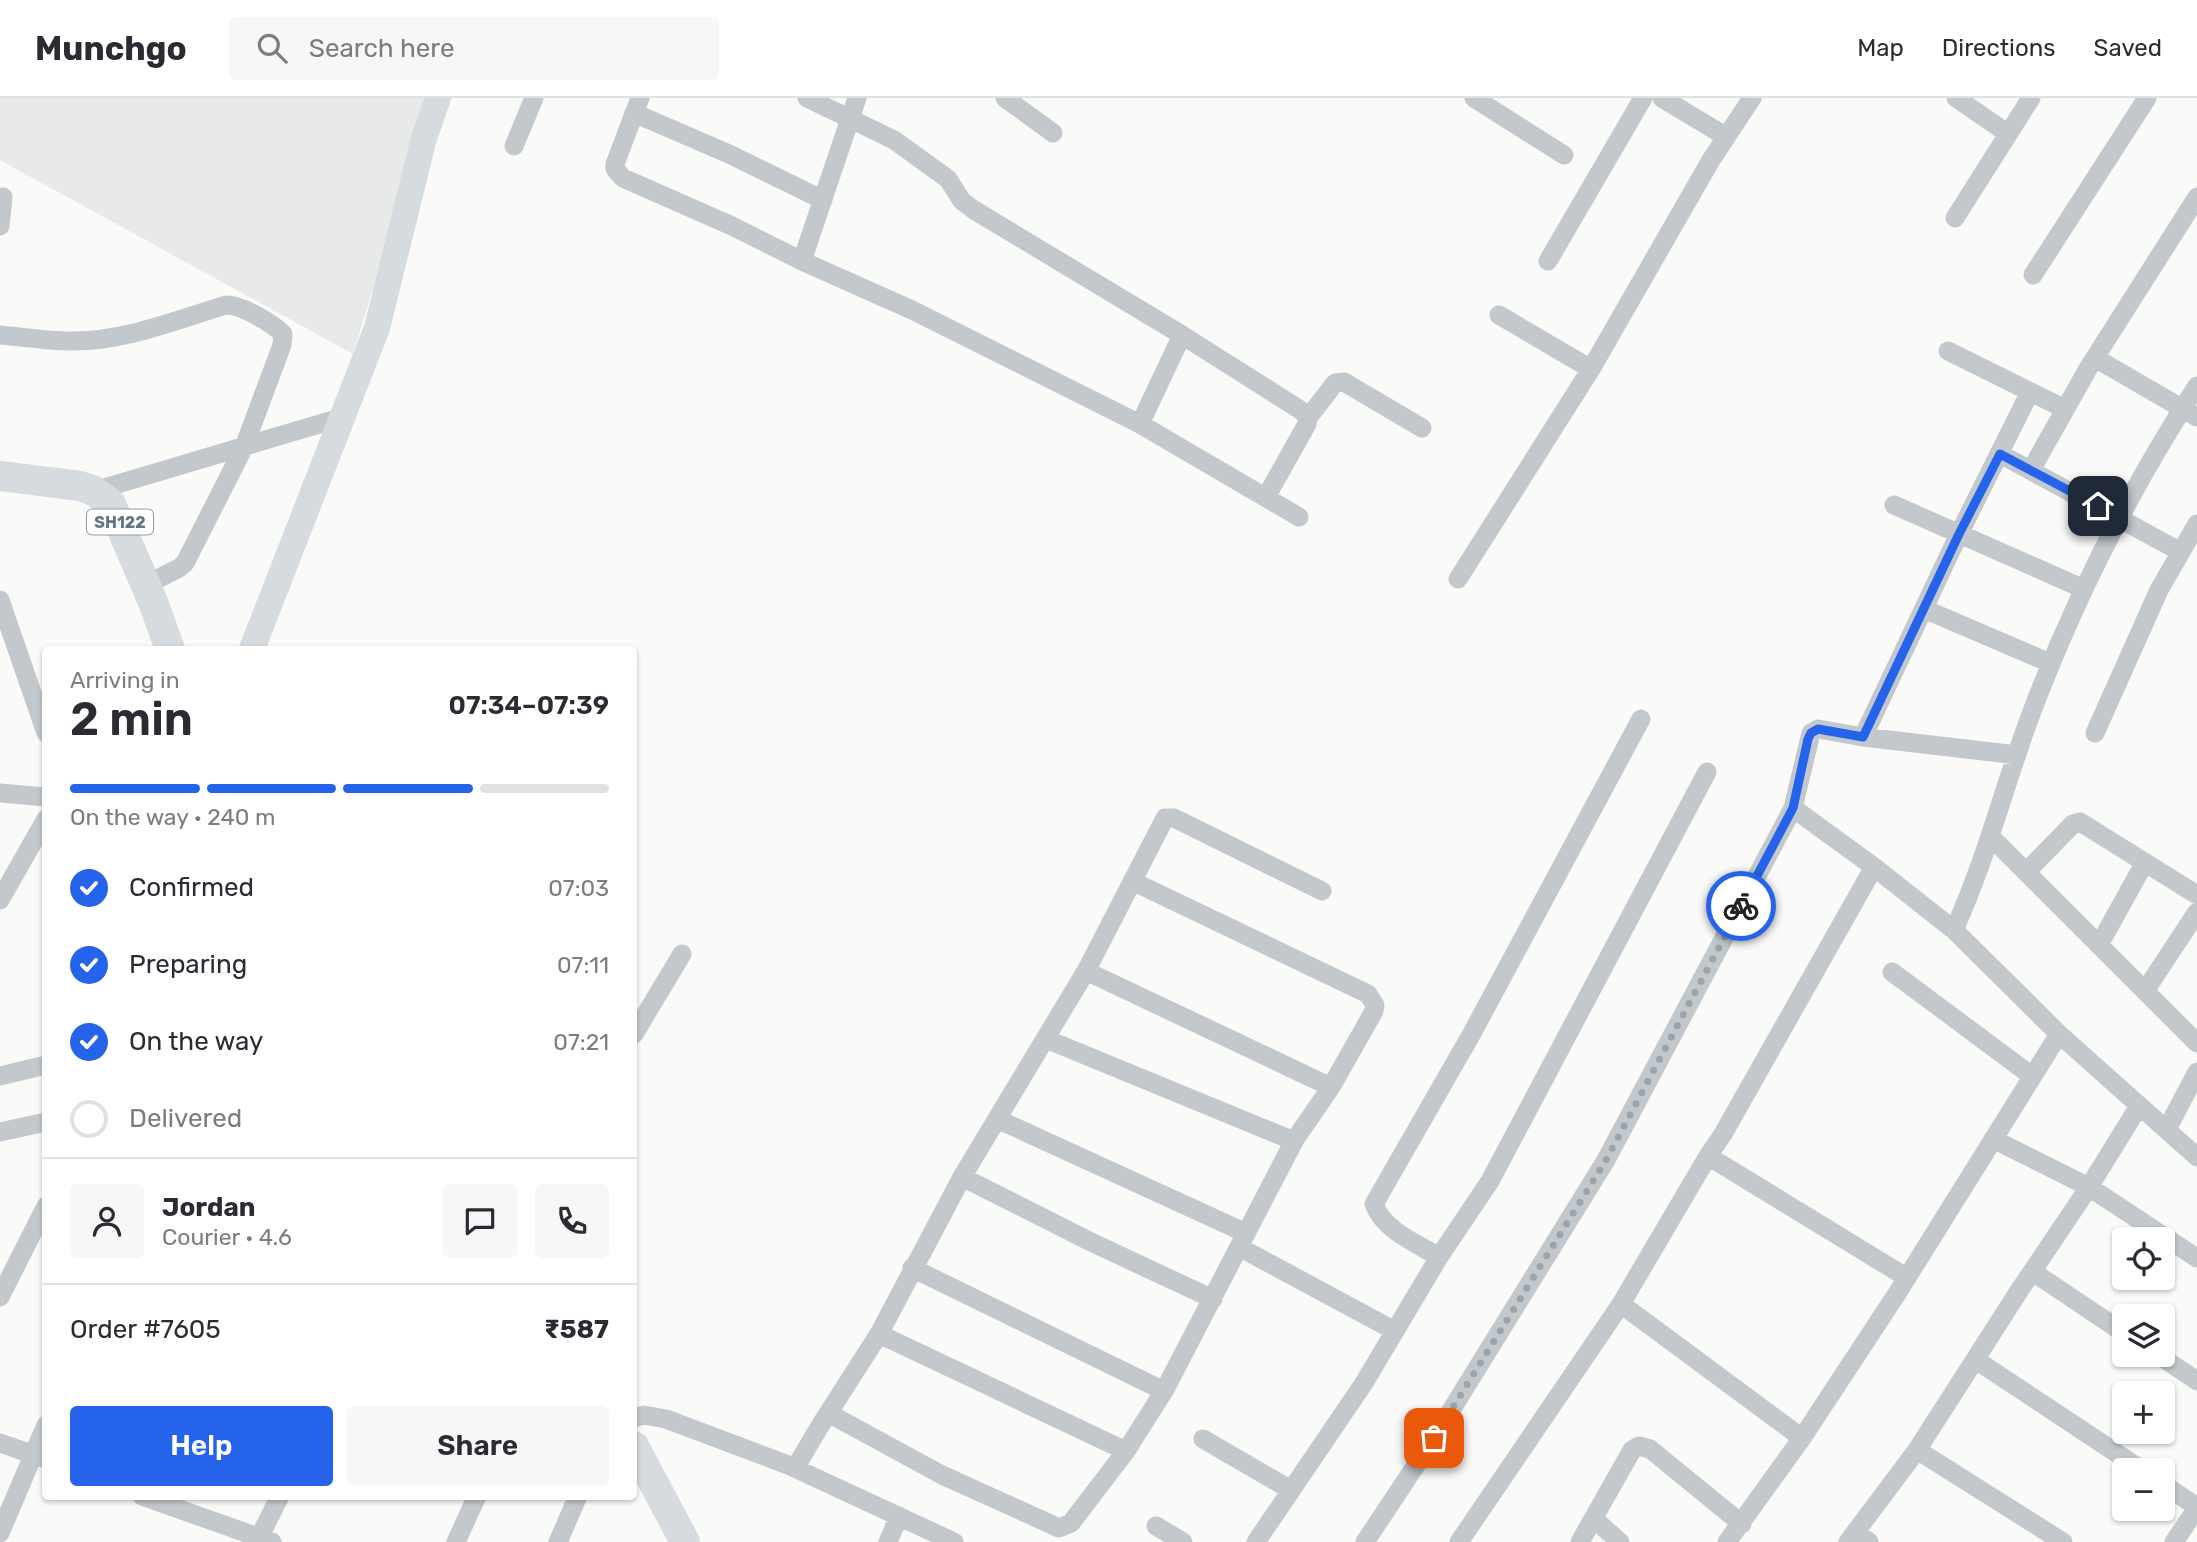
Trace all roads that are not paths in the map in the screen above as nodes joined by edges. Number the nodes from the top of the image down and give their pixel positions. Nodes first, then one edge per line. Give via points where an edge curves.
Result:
1 (534, 98) edge
2 (807, 98) edge
3 (857, 98) edge
4 (1005, 98) edge
5 (1475, 98) edge
6 (1643, 98) edge
7 (1662, 98) edge
8 (1752, 98) edge
9 (1956, 98) edge
10 (2031, 98) edge
11 (2147, 98) edge
12 (436, 104) edge
13 (637, 105) edge
14 (849, 118) junction
15 (1053, 133) dead end
16 (2007, 133) junction
17 (1725, 136) junction
18 (514, 146) dead end
19 (1564, 155) dead end
20 (3, 197) dead end
21 (2197, 197) edge
22 (824, 200) junction
23 (1955, 218) dead end
24 (0, 226) edge
25 (802, 261) junction
26 (1548, 261) dead end
27 (2033, 275) dead end
28 (1499, 314) dead end
29 (0, 335) edge
30 (1182, 335) junction
31 (1948, 351) dead end
32 (2095, 358) junction
33 (1591, 369) junction
34 (2197, 386) edge
35 (2030, 392) junction
36 (2065, 409) junction
37 (2190, 413) edge
38 (343, 418) junction
39 (1308, 418) junction
40 (1140, 424) junction
41 (1422, 428) dead end
42 (244, 447) junction
43 (2000, 454) junction
44 (2031, 470) junction
45 (0, 476) edge
46 (94, 491) junction
47 (1266, 497) junction
48 (1894, 505) dead end
49 (1299, 517) dead end
50 (2120, 518) junction
51 (2197, 524) edge
52 (1959, 534) junction
53 (2181, 552) junction
54 (1458, 579) dead end
55 (146, 585) junction
56 (2084, 589) junction
57 (0, 600) edge
58 (1924, 609) junction
59 (169, 646) edge
60 (253, 646) edge
61 (2050, 663) junction
62 (1641, 719) dead end
63 (42, 721) edge
64 (2095, 733) dead end
65 (1863, 737) junction
66 (2017, 755) junction
67 (1707, 772) dead end
68 (0, 793) edge
69 (1796, 794) junction
70 (42, 797) edge
71 (42, 826) edge
72 (1991, 836) junction
73 (2145, 862) junction
74 (1874, 867) junction
75 (2026, 872) junction
76 (1132, 881) junction
77 (1322, 891) dead end
78 (2197, 895) edge
79 (0, 900) edge
80 (2197, 912) edge
81 (1954, 930) junction
82 (2099, 946) junction
83 (682, 954) dead end
84 (1086, 971) junction
85 (1892, 972) dead end
86 (2145, 991) junction
87 (637, 1029) edge
88 (2059, 1034) junction
89 (1046, 1039) junction
90 (2197, 1044) edge
91 (42, 1066) edge
92 (2197, 1072) edge
93 (0, 1076) edge
94 (2032, 1076) junction
95 (1331, 1087) junction
96 (2139, 1106) junction
97 (997, 1119) junction
98 (42, 1123) edge
99 (2167, 1129) junction
100 (0, 1132) edge
101 (1993, 1139) junction
102 (1294, 1140) junction
103 (1708, 1156) junction
104 (2197, 1157) edge
105 (962, 1177) junction
106 (2089, 1187) junction
107 (42, 1216) edge
108 (1243, 1240) junction
109 (1439, 1258) junction
110 (2197, 1258) edge
111 (912, 1268) junction
112 (2033, 1272) junction
113 (1906, 1277) junction
114 (2, 1286) edge
115 (1213, 1299) junction
116 (1621, 1304) junction
117 (2112, 1325) edge
118 (1395, 1331) junction
119 (879, 1334) junction
120 (1976, 1360) junction
121 (2175, 1366) edge
122 (2197, 1381) edge
123 (1164, 1391) junction
124 (828, 1413) junction
125 (637, 1417) edge
126 (1802, 1438) junction
127 (1203, 1439) dead end
128 (0, 1443) edge
129 (1917, 1450) junction
130 (1126, 1451) junction
131 (637, 1452) edge
132 (39, 1457) edge
133 (2124, 1458) edge
134 (795, 1468) junction
135 (1291, 1490) junction
136 (2175, 1492) edge
137 (163, 1500) edge
138 (278, 1500) edge
139 (475, 1500) edge
140 (576, 1500) edge
141 (184, 1504) edge
142 (2197, 1507) edge
143 (899, 1516) junction
144 (1594, 1519) junction
145 (1742, 1524) junction
146 (1156, 1526) dead end
147 (0, 1533) edge
148 (1857, 1539) edge
149 (263, 1540) edge
150 (456, 1542) edge
151 (558, 1542) edge
152 (685, 1542) edge
153 (888, 1542) edge
154 (954, 1542) edge
155 (1182, 1542) edge
156 (1256, 1542) edge
157 (1364, 1542) edge
158 (1459, 1542) edge
159 (1580, 1542) edge
160 (1620, 1542) edge
161 (1727, 1542) edge
162 (2063, 1542) edge
163 (2174, 1542) edge

1 - 18 street
2 - 14 street
3 - 14 street
4 - 15 street
5 - 19 street
6 - 26 street
7 - 17 street
8 - 17 street
9 - 16 street
10 - 16 street
11 - 27 street
12 - 38 street via 377,328
13 - 22 street
13 - 25 street via 615,164 618,174
14 - 22 street
14 - 30 street via 894,140 948,179 974,210
16 - 23 street
17 - 33 street
20 - 24 street
21 - 32 street
22 - 25 street
25 - 40 street via 912,310
28 - 33 street
29 - 42 street via 90,340 149,329 226,305 237,307 283,334
30 - 39 street
30 - 40 street
31 - 35 street
32 - 36 street
32 - 37 street
33 - 54 street
34 - 37 street
35 - 36 street
35 - 43 street
36 - 44 street
37 - 50 street
38 - 42 street
38 - 60 street
39 - 41 street via 1335,383 1345,382
39 - 47 street
40 - 47 street
42 - 46 street
42 - 55 street via 186,563
43 - 44 street
43 - 52 street
44 - 50 street
45 - 46 main road, SH122
46 - 55 main road, SH122 via 111,504
47 - 49 street
48 - 52 street
50 - 53 street
50 - 56 street
51 - 53 street
52 - 56 street
52 - 58 street
53 - 64 street via 2159,590
55 - 59 main road, SH122
56 - 61 street
57 - 63 street
58 - 61 street
58 - 65 street
61 - 66 street
62 - 109 street via 1374,1204 1385,1224
65 - 66 street
65 - 69 street via 1818,729 1811,733
66 - 72 street
67 - 109 street via 1490,1181
68 - 70 street
69 - 74 street
69 - 157 street via 1606,1160
71 - 79 street
72 - 75 street
72 - 81 street
73 - 75 street via 2080,822
73 - 78 street
73 - 82 street
74 - 81 street
74 - 103 street
75 - 82 street
76 - 77 street via 1161,822 1170,817
76 - 84 street
76 - 95 street via 1374,1000 1374,1011
80 - 86 street
81 - 88 street
82 - 86 street
83 - 87 street
84 - 89 street
84 - 95 street
85 - 94 street
86 - 90 street
88 - 94 street
88 - 96 street
89 - 97 street
89 - 102 street
91 - 93 street
92 - 99 street
94 - 101 street
95 - 102 street
96 - 99 street
96 - 106 street
97 - 105 street
97 - 108 street
98 - 100 street
99 - 104 street
101 - 106 street
101 - 113 street
102 - 108 street
103 - 113 street
103 - 116 street
105 - 111 street
105 - 115 street
106 - 110 street
106 - 112 street
107 - 114 street
108 - 115 street
108 - 118 street
109 - 118 street
111 - 119 street
111 - 123 street
112 - 117 street
112 - 120 street
113 - 126 street
115 - 123 street
116 - 126 street
116 - 158 street
118 - 135 street
119 - 124 street
119 - 130 street
120 - 129 street
120 - 133 street
121 - 122 street
123 - 130 street
124 - 130 street via 942,1475 1059,1528 1071,1522
124 - 134 street
125 - 134 street via 666,1419
126 - 145 street
127 - 135 street
128 - 132 street
129 - 148 street
129 - 162 street
131 - 152 main road
132 - 147 street
134 - 143 street
135 - 156 street
136 - 142 street
137 - 141 street
138 - 149 street
139 - 150 street
140 - 151 street
141 - 149 street
142 - 163 street
143 - 153 street
143 - 154 street
144 - 145 street via 1632,1450 1639,1446 1650,1449
144 - 159 street
144 - 160 street
145 - 161 street
146 - 155 street

